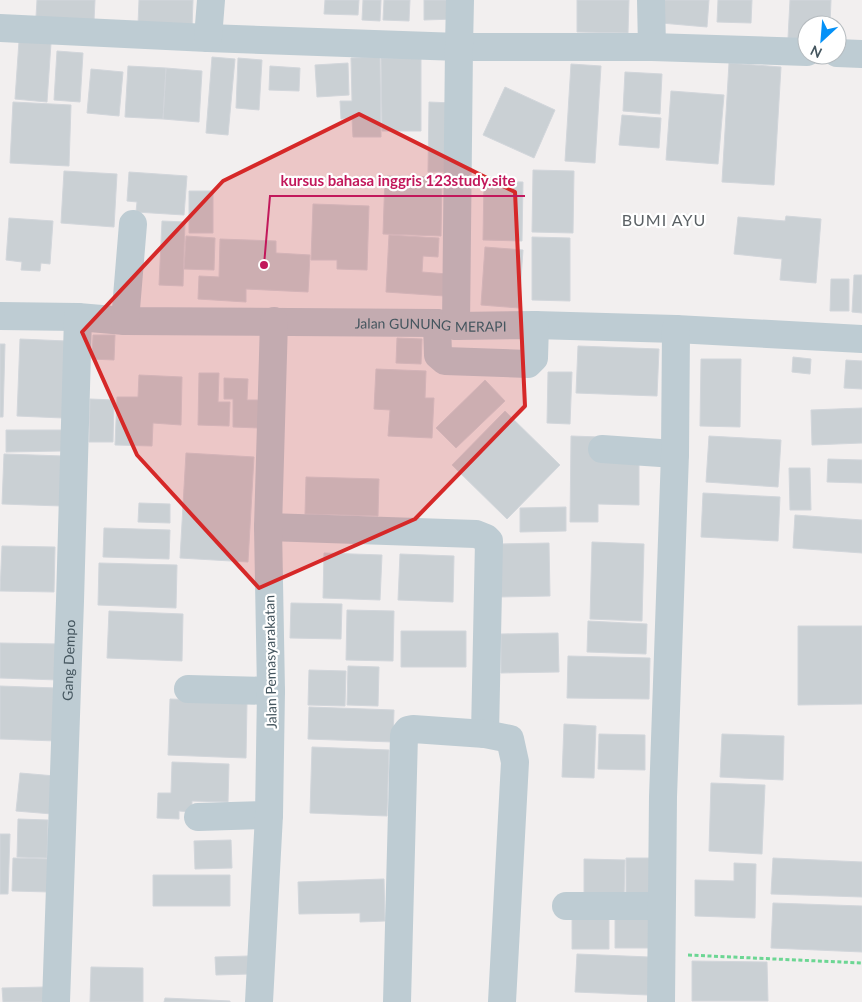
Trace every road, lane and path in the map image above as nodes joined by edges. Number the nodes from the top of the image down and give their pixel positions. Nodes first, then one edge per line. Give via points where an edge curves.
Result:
1 (211, 0) edge
2 (460, 0) edge
3 (651, 0) edge
4 (0, 28) edge
5 (208, 38) junction
6 (459, 47) junction
7 (652, 47) junction
8 (797, 52) edge
9 (847, 53) edge
10 (862, 54) edge
11 (133, 224) dead end
12 (0, 316) edge
13 (78, 317) junction
14 (125, 321) junction
15 (274, 321) junction
16 (447, 325) junction
17 (535, 325) junction
18 (676, 329) junction
19 (862, 339) edge
20 (602, 449) dead end
21 (675, 454) junction
22 (268, 527) junction
23 (188, 689) dead end
24 (271, 691) junction
25 (485, 734) junction
26 (269, 816) junction
27 (198, 817) dead end
28 (566, 906) dead end
29 (661, 906) junction
30 (660, 953) junction
31 (862, 964) edge
32 (56, 1002) edge
33 (258, 1002) edge
34 (397, 1002) edge
35 (502, 1002) edge
36 (661, 1002) edge

1 - 5 street
2 - 6 street
3 - 7 street
4 - 5 street
5 - 6 street
6 - 7 street
6 - 16 street
7 - 8 street
9 - 10 street
11 - 14 street
12 - 13 street, Jalan GUNUNG MERAPI
13 - 14 street, Jalan GUNUNG MERAPI
13 - 32 street, Gang Dempo
14 - 15 street, Jalan GUNUNG MERAPI
15 - 16 street, Jalan GUNUNG MERAPI
15 - 22 street, Jalan Pemasyarakatan
16 - 17 street, Jalan GUNUNG MERAPI
16 - 17 street via 438,355 445,361 528,364 534,358
17 - 18 street, Jalan GUNUNG MERAPI
18 - 19 street, Jalan GUNUNG MERAPI
18 - 21 street
20 - 21 street
21 - 29 street
22 - 24 street, Jalan Pemasyarakatan
22 - 25 street via 476,534 486,538 489,541
23 - 24 street
24 - 26 street, Jalan Pemasyarakatan
25 - 34 street via 413,729 404,735
25 - 35 street via 510,739 515,762
26 - 27 street
26 - 33 street, Jalan Pemasyarakatan
28 - 29 street
29 - 30 street
30 - 31 path
30 - 36 street

